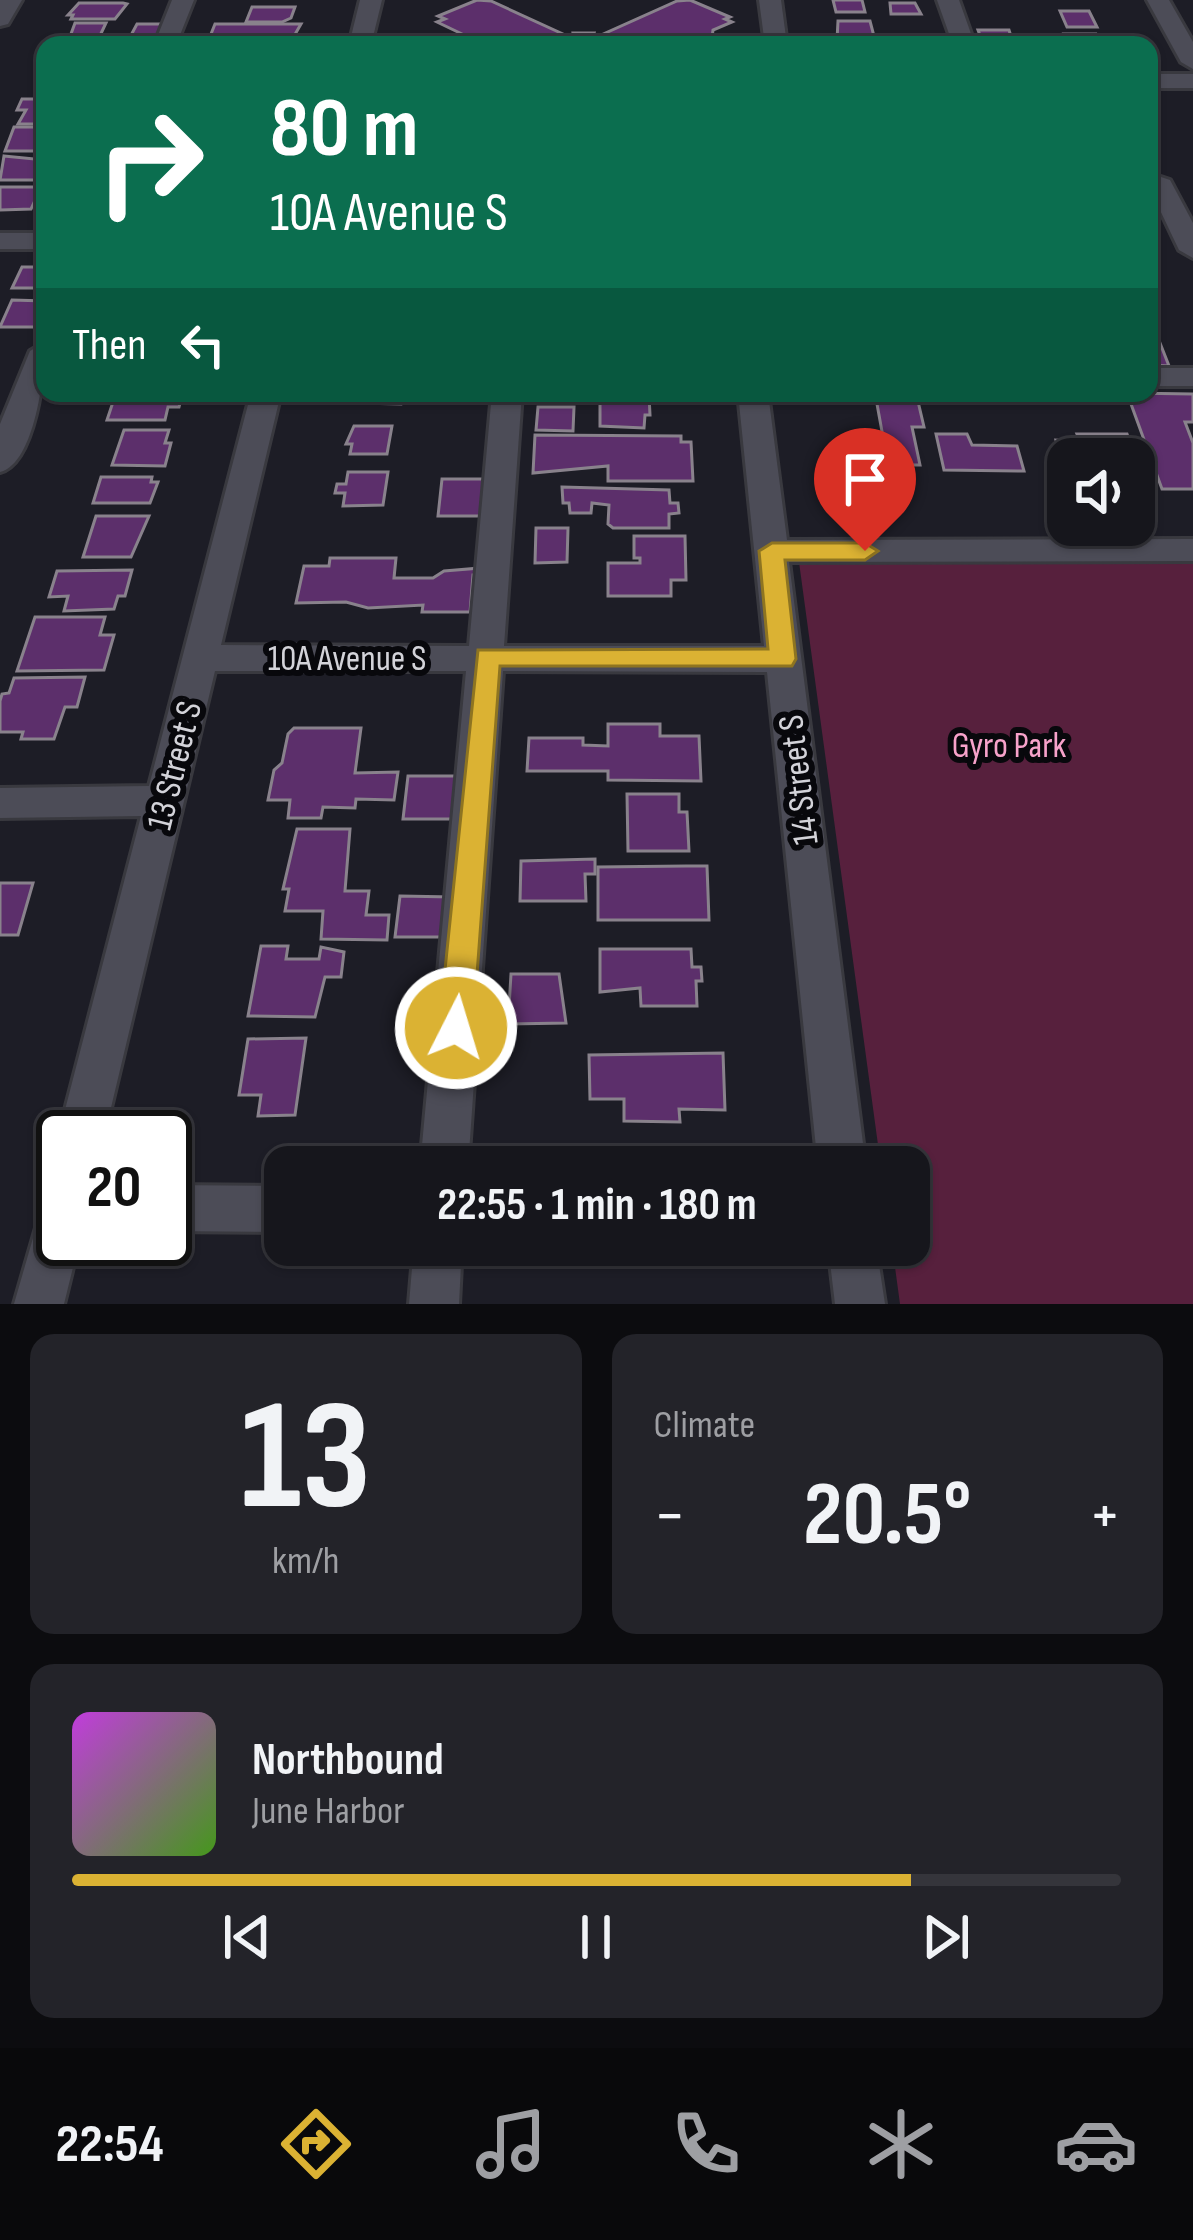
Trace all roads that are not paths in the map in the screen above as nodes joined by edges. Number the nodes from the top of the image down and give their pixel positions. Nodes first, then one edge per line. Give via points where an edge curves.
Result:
1 (11, 0) edge
2 (183, 0) edge
3 (371, 0) edge
4 (770, 0) edge
5 (948, 0) edge
6 (1158, 0) edge
7 (0, 19) edge
8 (169, 36) edge
9 (363, 36) edge
10 (775, 36) edge
11 (961, 36) edge
12 (1193, 62) edge
13 (1158, 81) edge
14 (1193, 81) edge
15 (1158, 184) edge
16 (1193, 184) edge
17 (1158, 189) edge
18 (0, 241) edge
19 (36, 241) edge
20 (1193, 250) edge
21 (36, 373) edge
22 (1158, 377) edge
23 (1193, 377) edge
24 (264, 402) edge
25 (507, 402) edge
26 (754, 402) edge
27 (0, 462) edge
28 (1193, 550) edge
29 (772, 551) junction
30 (487, 656) junction
31 (200, 658) junction
32 (782, 659) junction
33 (163, 801) junction
34 (0, 803) edge
35 (88, 1110) edge
36 (446, 1146) edge
37 (840, 1146) edge
38 (192, 1208) edge
39 (264, 1209) edge
40 (49, 1266) edge
41 (437, 1266) edge
42 (855, 1266) edge
43 (39, 1304) edge
44 (434, 1304) edge
45 (860, 1304) edge

1 - 7 street
2 - 8 street
3 - 9 street
4 - 10 street
5 - 11 street
6 - 12 street
13 - 14 street
15 - 16 street
17 - 20 street
18 - 19 street
21 - 27 street
22 - 23 street
24 - 31 street, 13 Street S
25 - 30 street
26 - 29 street, 14 Street S
28 - 29 street
29 - 32 street, 14 Street S
30 - 31 street, 10A Avenue S
30 - 32 street, 10A Avenue S
30 - 36 street
31 - 33 street, 13 Street S
32 - 37 street, 14 Street S
33 - 34 street
33 - 35 street, 13 Street S
38 - 39 street
40 - 43 street
41 - 44 street
42 - 45 street

